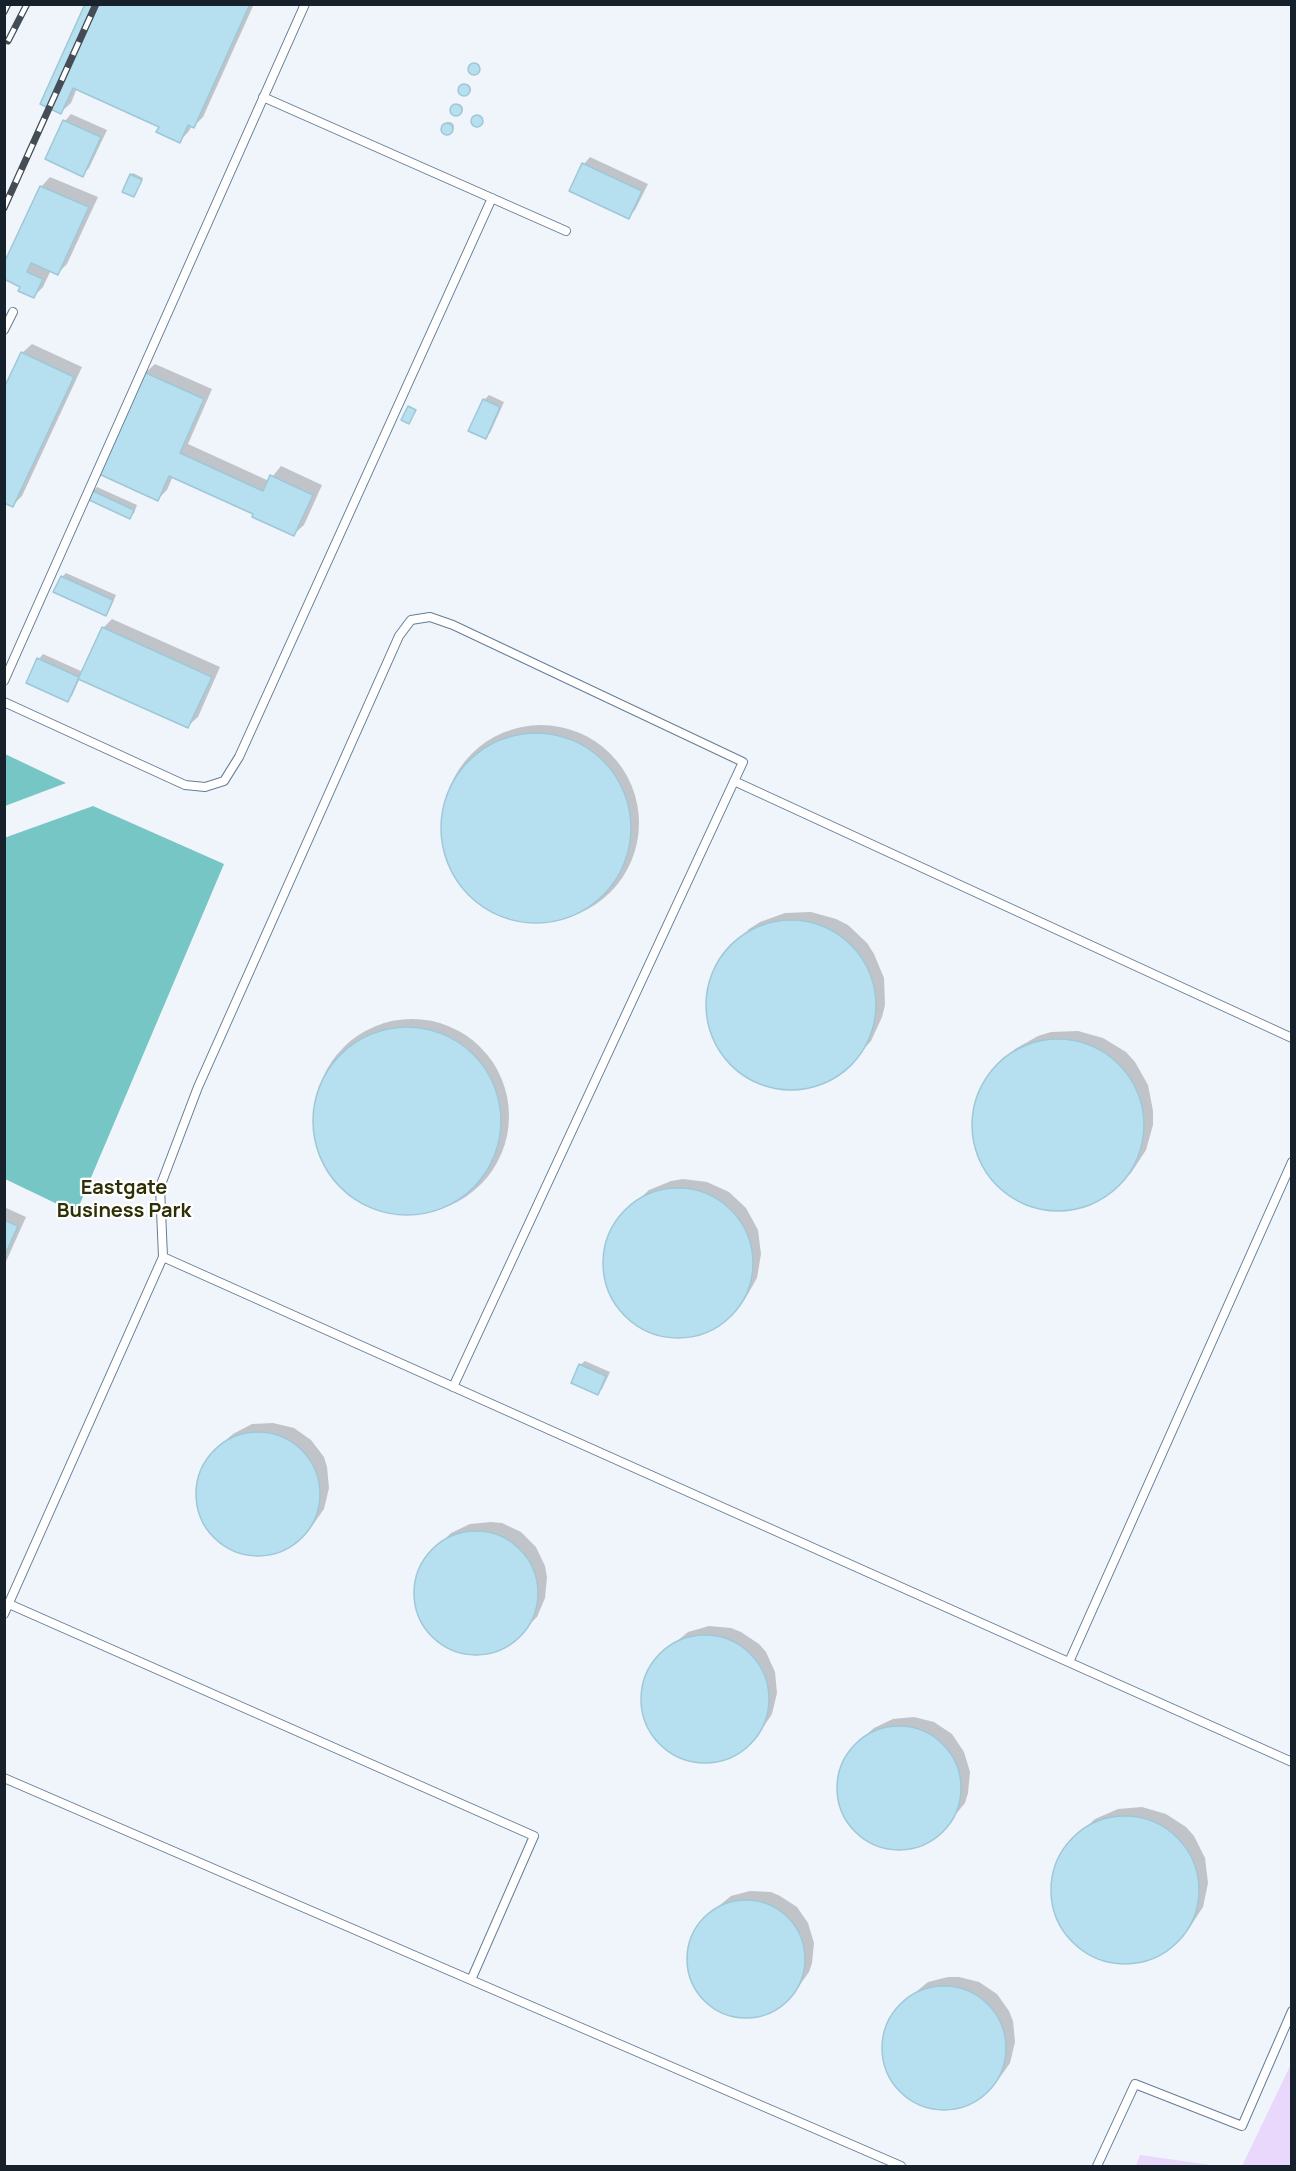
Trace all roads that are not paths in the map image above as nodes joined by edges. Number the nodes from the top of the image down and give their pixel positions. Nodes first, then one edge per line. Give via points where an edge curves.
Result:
1 (305, 4) edge
2 (263, 97) junction
3 (492, 198) junction
4 (566, 231) dead end
5 (13, 312) dead end
6 (4, 330) edge
7 (4, 681) edge
8 (4, 702) edge
9 (734, 781) junction
10 (1292, 1038) edge
11 (1292, 1162) edge
12 (163, 1257) junction
13 (453, 1387) junction
14 (9, 1604) junction
15 (4, 1614) edge
16 (1069, 1662) junction
17 (1292, 1762) edge
18 (4, 1778) edge
19 (471, 1980) junction
20 (1292, 2011) edge
21 (901, 2166) edge
22 (1097, 2166) edge

1 - 2 lane
2 - 3 lane
2 - 7 lane
3 - 4 lane
3 - 8 lane via 239,758 224,781 205,787 185,785
5 - 6 lane
9 - 10 lane
9 - 12 lane via 743,762 453,625 430,617 411,620 399,636 198,1087 160,1186
9 - 13 lane
11 - 16 lane
12 - 13 lane
12 - 14 lane
13 - 16 lane
14 - 15 lane
14 - 19 lane via 534,1836
16 - 17 lane
18 - 19 lane
19 - 21 lane
20 - 22 lane via 1242,2126 1135,2084

